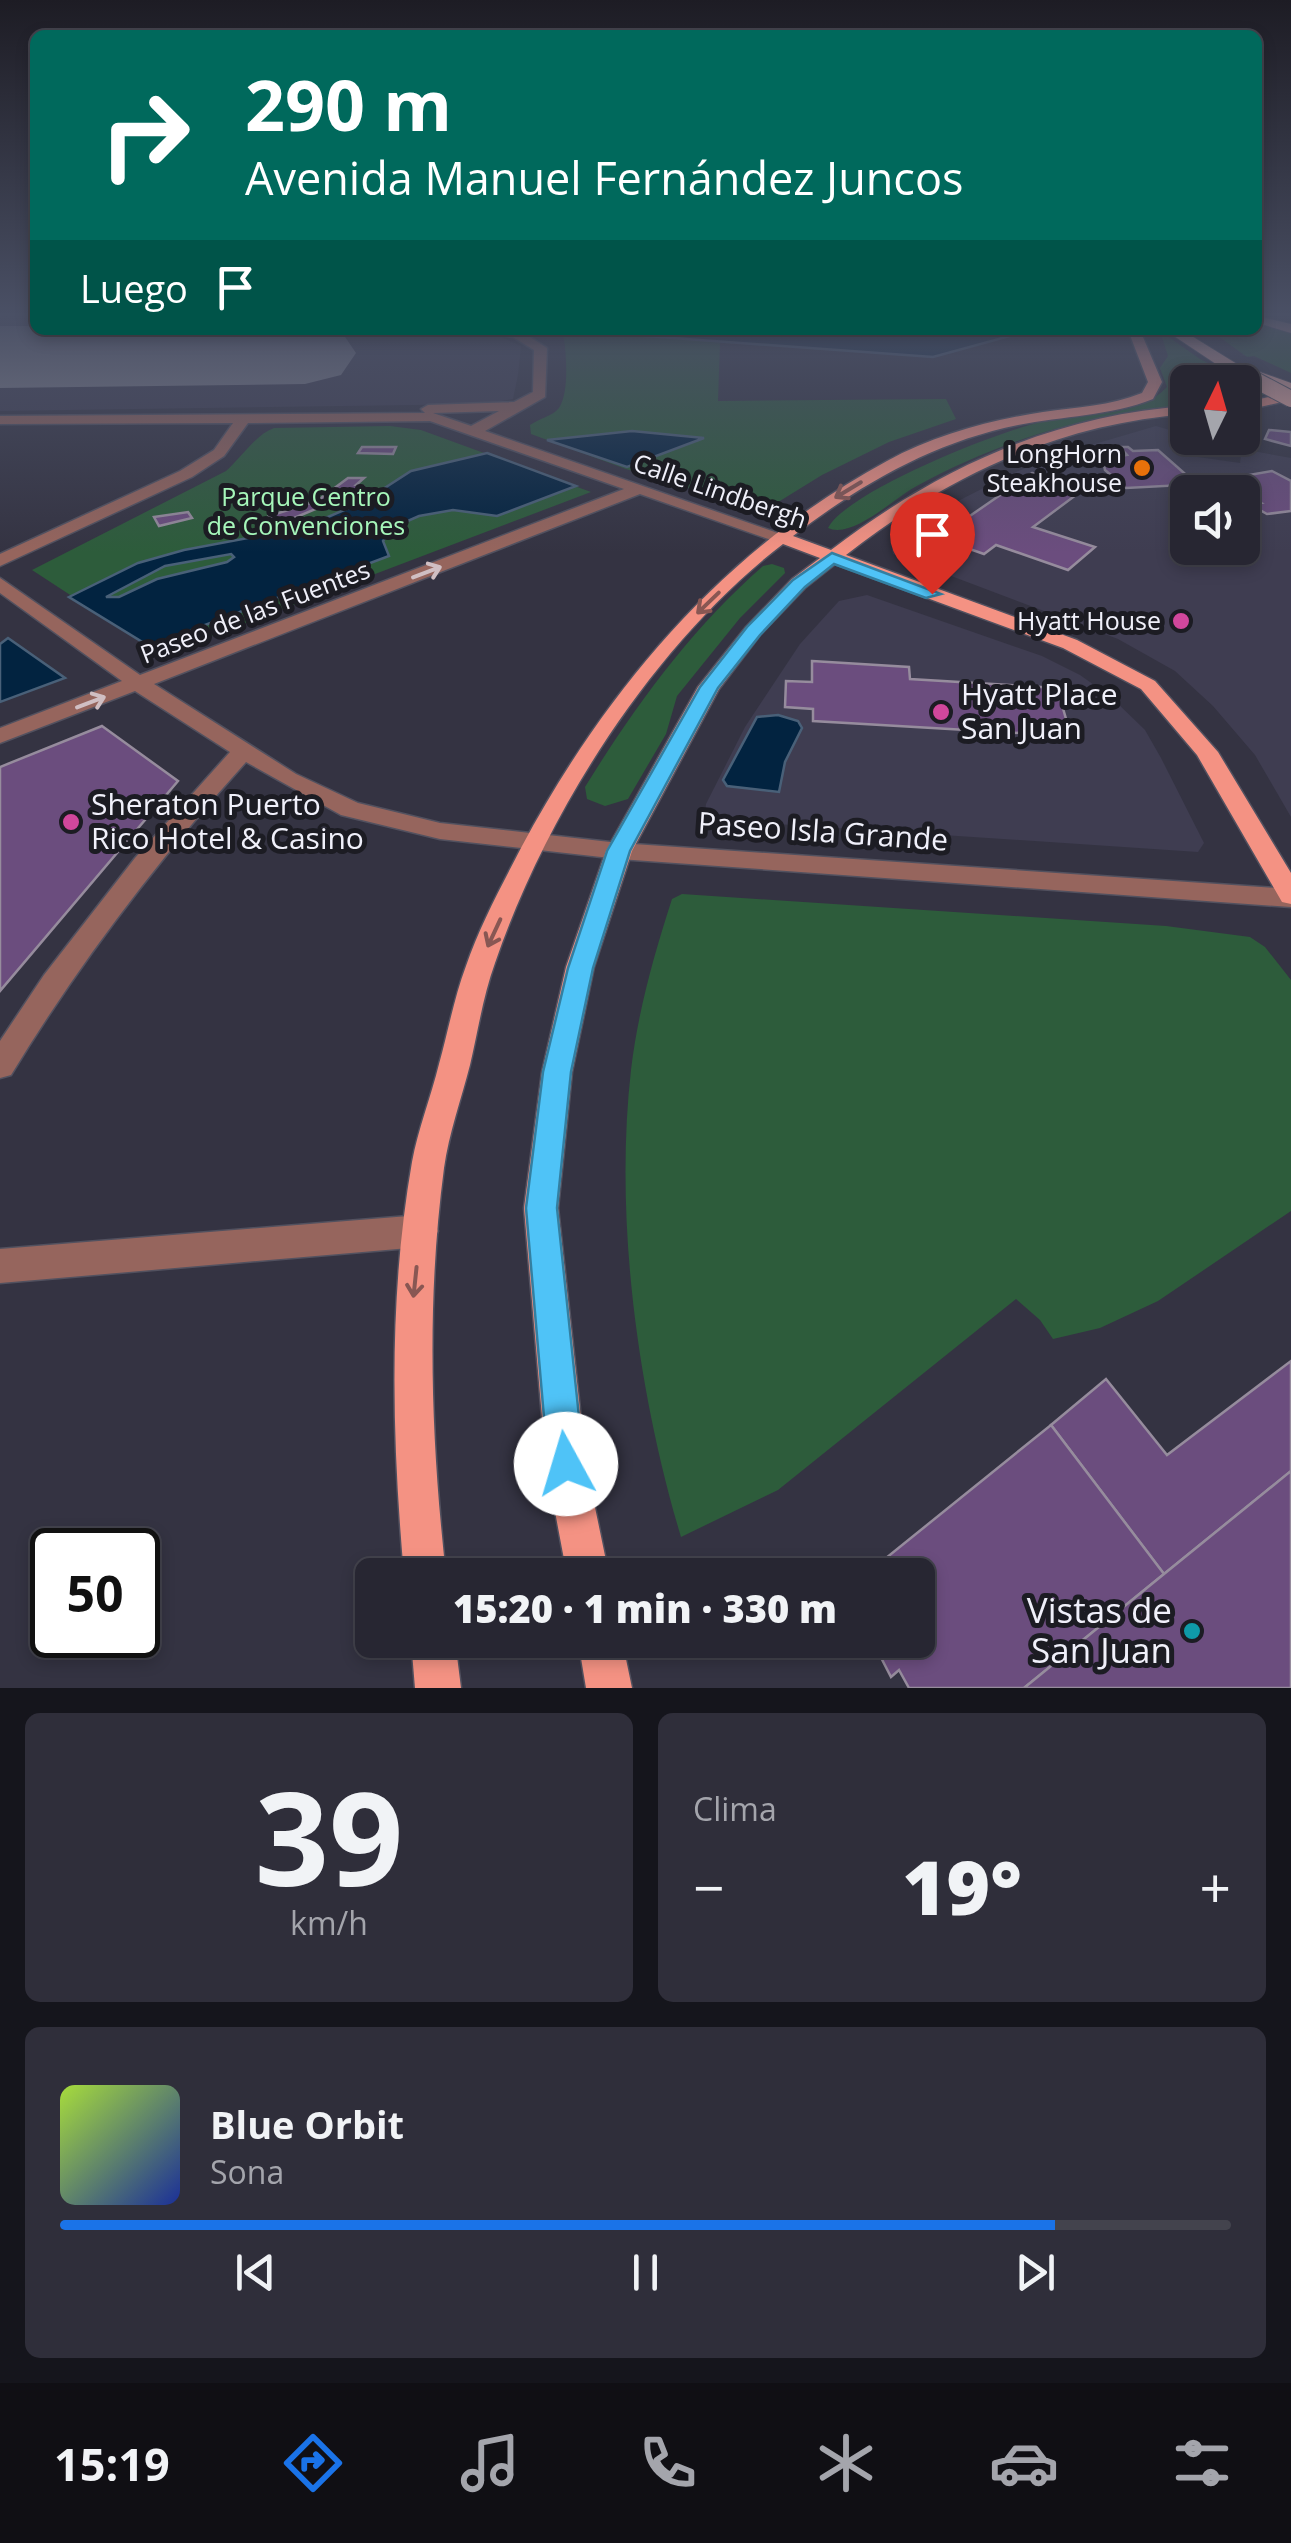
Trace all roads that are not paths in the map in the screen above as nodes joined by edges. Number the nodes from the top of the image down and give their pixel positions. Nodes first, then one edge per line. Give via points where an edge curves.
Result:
1 (539, 395) edge
2 (1149, 395) edge
3 (1282, 395) edge
4 (522, 404) junction
5 (1260, 405) edge
6 (1170, 411) edge
7 (392, 416) junction
8 (245, 417) junction
9 (0, 420) edge
10 (475, 430) junction
11 (639, 488) junction
12 (780, 537) junction
13 (832, 558) junction
14 (0, 560) edge
15 (0, 584) edge
16 (140, 684) junction
17 (0, 736) edge
18 (243, 752) junction
19 (534, 844) junction
20 (619, 851) junction
21 (1291, 896) edge
22 (0, 1066) edge
23 (420, 1231) junction
24 (0, 1266) edge
25 (423, 1558) edge
26 (585, 1558) edge
27 (434, 1658) edge
28 (603, 1658) edge
29 (438, 1688) edge
30 (609, 1688) edge

1 - 4 street
2 -> 12 main road via 938,444 863,481
3 - 5 main road
4 - 7 street
4 - 10 street
6 - 13 main road via 1040,438 983,460 879,521
7 - 8 street, Calle Lindbergh
7 - 10 street, Calle Lindbergh via 430,417
8 - 9 street, Calle Lindbergh
8 - 14 street via 219,453 186,474
10 - 11 street, Calle Lindbergh
11 - 12 street, Calle Lindbergh
16 -> 11 street, Paseo de las Fuentes
12 - 13 main road, Calle Lindbergh
12 -> 19 main road via 652,663 595,740
13 - 20 main road via 787,595 710,687
13 - 21 main road, Calle Lindbergh via 1070,644 1148,685 1207,752
15 - 16 street, Paseo Isla Grande
17 -> 16 street, Paseo de las Fuentes
16 - 18 street, Paseo Isla Grande
18 - 19 street, Paseo Isla Grande via 350,809
18 - 22 street via 124,887
19 - 20 street, Paseo Isla Grande
19 -> 23 main road via 483,957 429,1160
20 - 21 street, Paseo Isla Grande
20 - 26 main road via 560,1055 541,1208 566,1464
23 - 24 street
23 -> 25 main road via 413,1469
27 - 29 main road
28 - 30 main road

